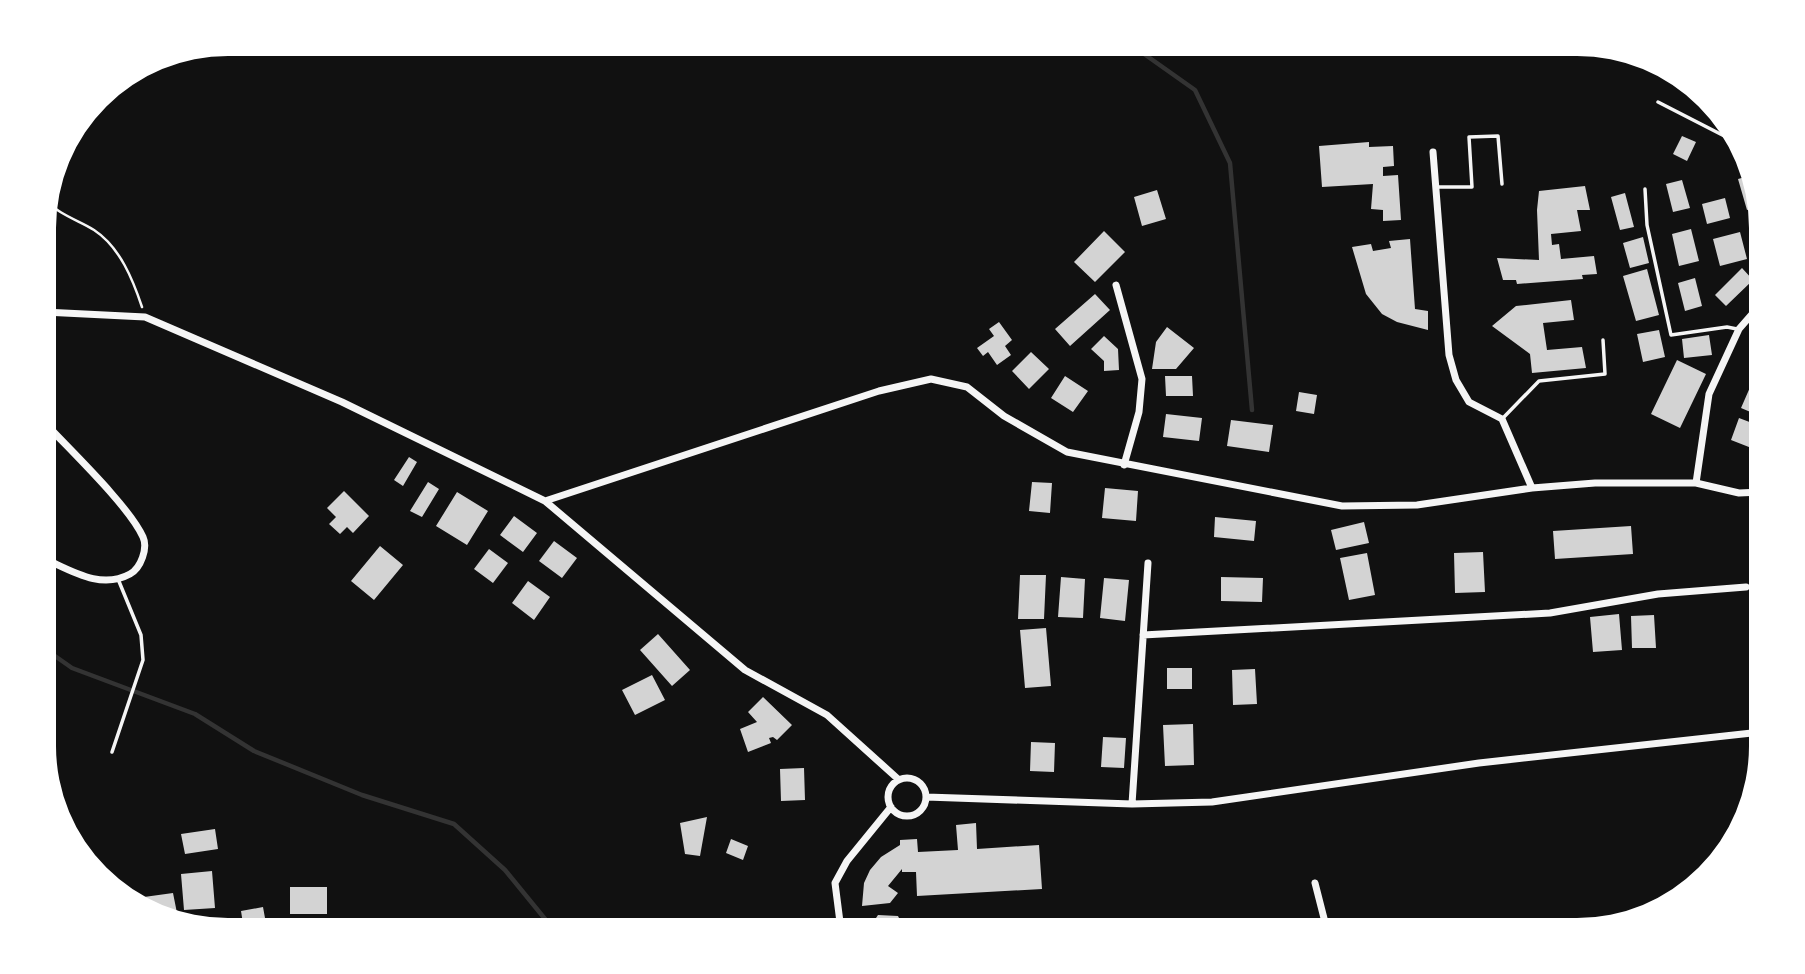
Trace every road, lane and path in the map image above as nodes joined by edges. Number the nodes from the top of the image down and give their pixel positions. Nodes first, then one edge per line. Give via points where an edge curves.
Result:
1 (1658, 102) dead end
2 (1721, 134) edge
3 (1433, 152) dead end
4 (1502, 184) dead end
5 (1436, 187) junction
6 (1645, 189) dead end
7 (57, 207) edge
8 (1116, 285) dead end
9 (56, 313) edge
10 (145, 317) junction
11 (1749, 318) edge
12 (1739, 329) junction
13 (1604, 340) dead end
14 (1502, 419) junction
15 (56, 435) edge
16 (1124, 465) junction
17 (1696, 483) junction
18 (1532, 488) junction
19 (1749, 493) edge
20 (545, 501) junction
21 (1149, 563) dead end
22 (56, 564) edge
23 (118, 579) junction
24 (1746, 587) dead end
25 (1143, 635) junction
26 (1749, 733) edge
27 (112, 752) dead end
28 (898, 779) junction
29 (926, 797) junction
30 (1132, 804) junction
31 (891, 807) junction
32 (1315, 883) dead end
33 (839, 918) edge
34 (1324, 918) edge

1 - 2 lane
3 - 5 street
4 - 5 lane via 1498,136 1469,137 1472,187
5 - 14 street via 1449,355 1456,380 1469,402
6 - 12 lane via 1647,225 1671,335
7 - 10 path via 97,232 119,256
8 - 16 street via 1142,379 1139,412
9 - 10 street
10 - 20 street via 342,402
11 - 12 street
12 - 17 street via 1709,394
13 - 14 lane via 1605,374 1539,382
14 - 18 street
15 - 23 street via 132,519 144,539 144,555 134,573
16 - 18 street via 1342,506 1417,505
16 - 20 street via 1067,452 1004,416 967,387 931,379 879,391
17 - 18 street
17 - 19 street
20 - 28 street via 745,670 827,716
21 - 25 street
22 - 23 street via 88,579
23 - 27 lane via 141,635 143,660
24 - 25 street via 1658,594 1550,613
25 - 30 street
26 - 30 street via 1479,762 1212,802
28 - 29 street via 916,779
28 - 31 street via 888,791
29 - 30 street
29 - 31 street via 913,815 901,815
31 - 33 street via 835,883
32 - 34 street

